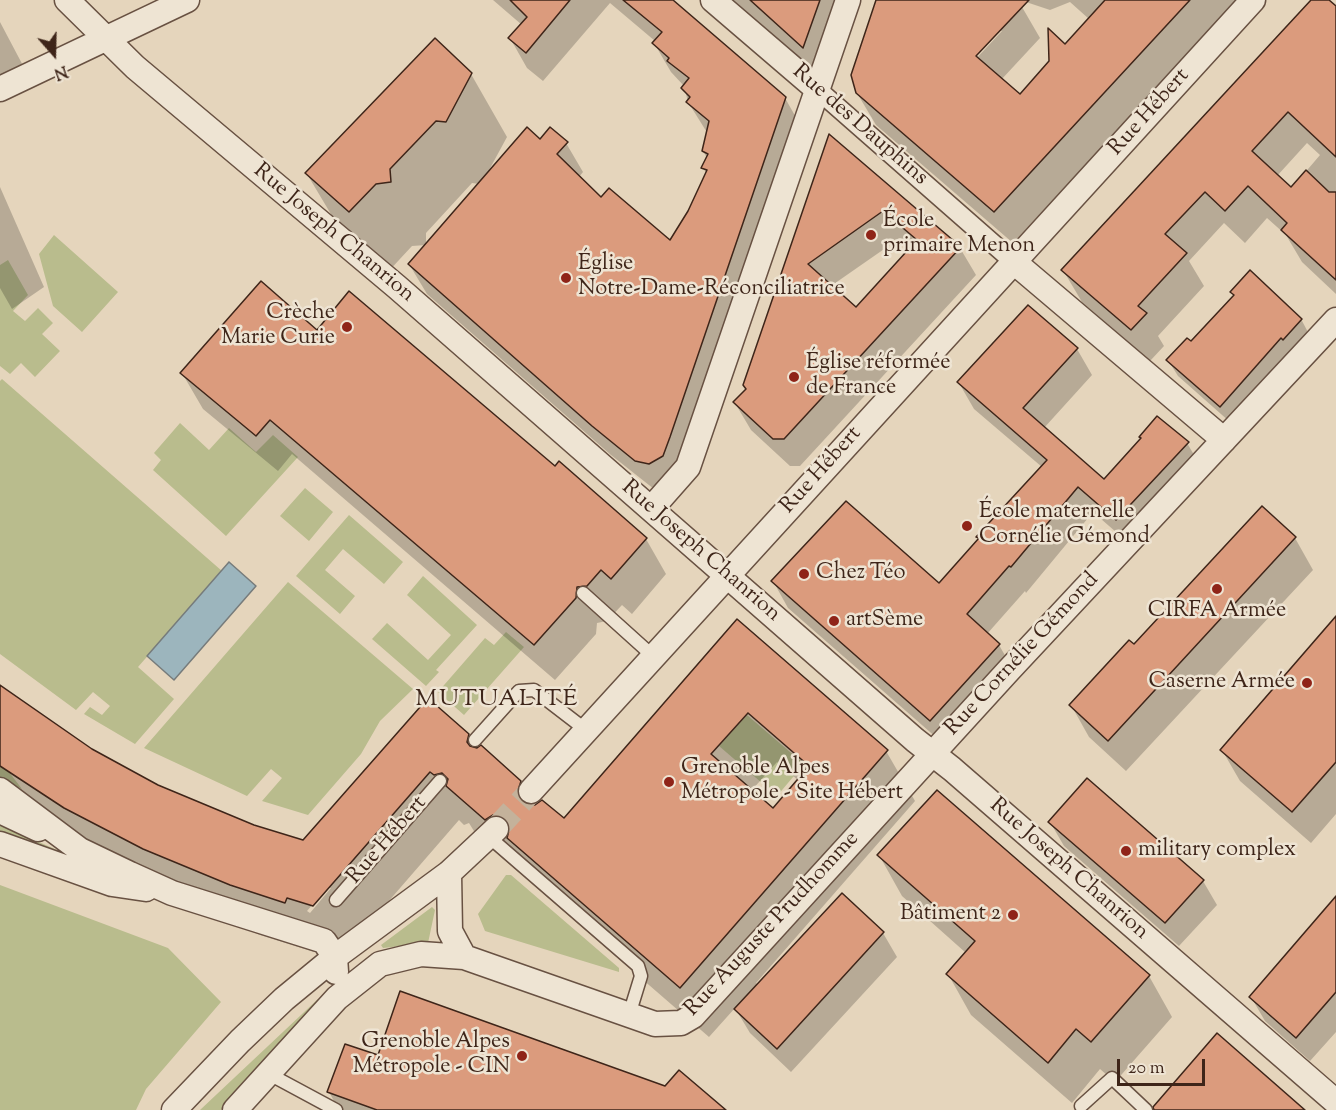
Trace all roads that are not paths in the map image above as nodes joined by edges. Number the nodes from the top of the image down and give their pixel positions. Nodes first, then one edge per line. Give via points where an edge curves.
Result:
1 (67, 0) edge
2 (187, 0) edge
3 (713, 0) edge
4 (848, 0) edge
5 (1253, 0) edge
6 (107, 39) junction
7 (0, 89) edge
8 (818, 90) junction
9 (1014, 262) junction
10 (1336, 320) edge
11 (1224, 440) junction
12 (651, 509) junction
13 (728, 575) junction
14 (583, 593) dead end
15 (654, 657) junction
16 (586, 730) junction
17 (475, 740) dead end
18 (932, 754) junction
19 (440, 781) dead end
20 (0, 790) edge
21 (531, 791) tunnel mouth
22 (0, 812) edge
23 (492, 832) joint
24 (0, 844) edge
25 (80, 850) junction
26 (449, 873) junction
27 (172, 893) junction
28 (336, 900) dead end
29 (335, 957) junction
30 (464, 957) junction
31 (337, 998) junction
32 (629, 1015) junction
33 (269, 1074) junction
34 (1336, 1102) edge
35 (1081, 1106) dead end
36 (174, 1110) edge
37 (235, 1110) edge
38 (336, 1110) edge
39 (1146, 1110) edge

1 - 6 street, Rue Joseph Chanrion
2 - 6 street
3 - 8 street, Rue des Dauphins
4 - 8 street
5 - 9 street, Rue Hébert
6 - 7 street
6 - 12 street, Rue Joseph Chanrion
8 - 9 street, Rue des Dauphins
8 - 12 street via 688,467
9 - 11 street, Rue des Dauphins
9 - 13 street, Rue Hébert
10 - 11 street, Rue Cornélie Gémond
11 - 18 street, Rue Cornélie Gémond
12 - 13 street, Rue Joseph Chanrion
13 - 15 street, Rue Hébert
13 - 18 street, Rue Joseph Chanrion
14 - 15 lane
15 - 16 street, Rue Hébert
16 - 17 lane via 534,690 519,691
16 - 21 street, Rue Hébert
18 - 32 street, Rue Auguste Prudhomme via 693,1016 681,1023 655,1024
18 - 34 street, Rue Joseph Chanrion
19 - 28 lane, Rue Hébert
20 - 25 street
22 - 25 street
23 - 26 street
23 - 32 lane via 638,966 641,976
24 - 27 street via 112,884
25 - 27 street
26 - 29 street
26 - 30 street via 450,931
27 - 29 street via 324,941
29 - 31 street
29 - 36 street via 240,1041
30 - 31 street, Rue Auguste Prudhomme via 421,954 380,964
30 - 32 street, Rue Auguste Prudhomme
31 - 33 street
33 - 37 street
33 - 38 lane
35 - 39 lane via 1112,1078

